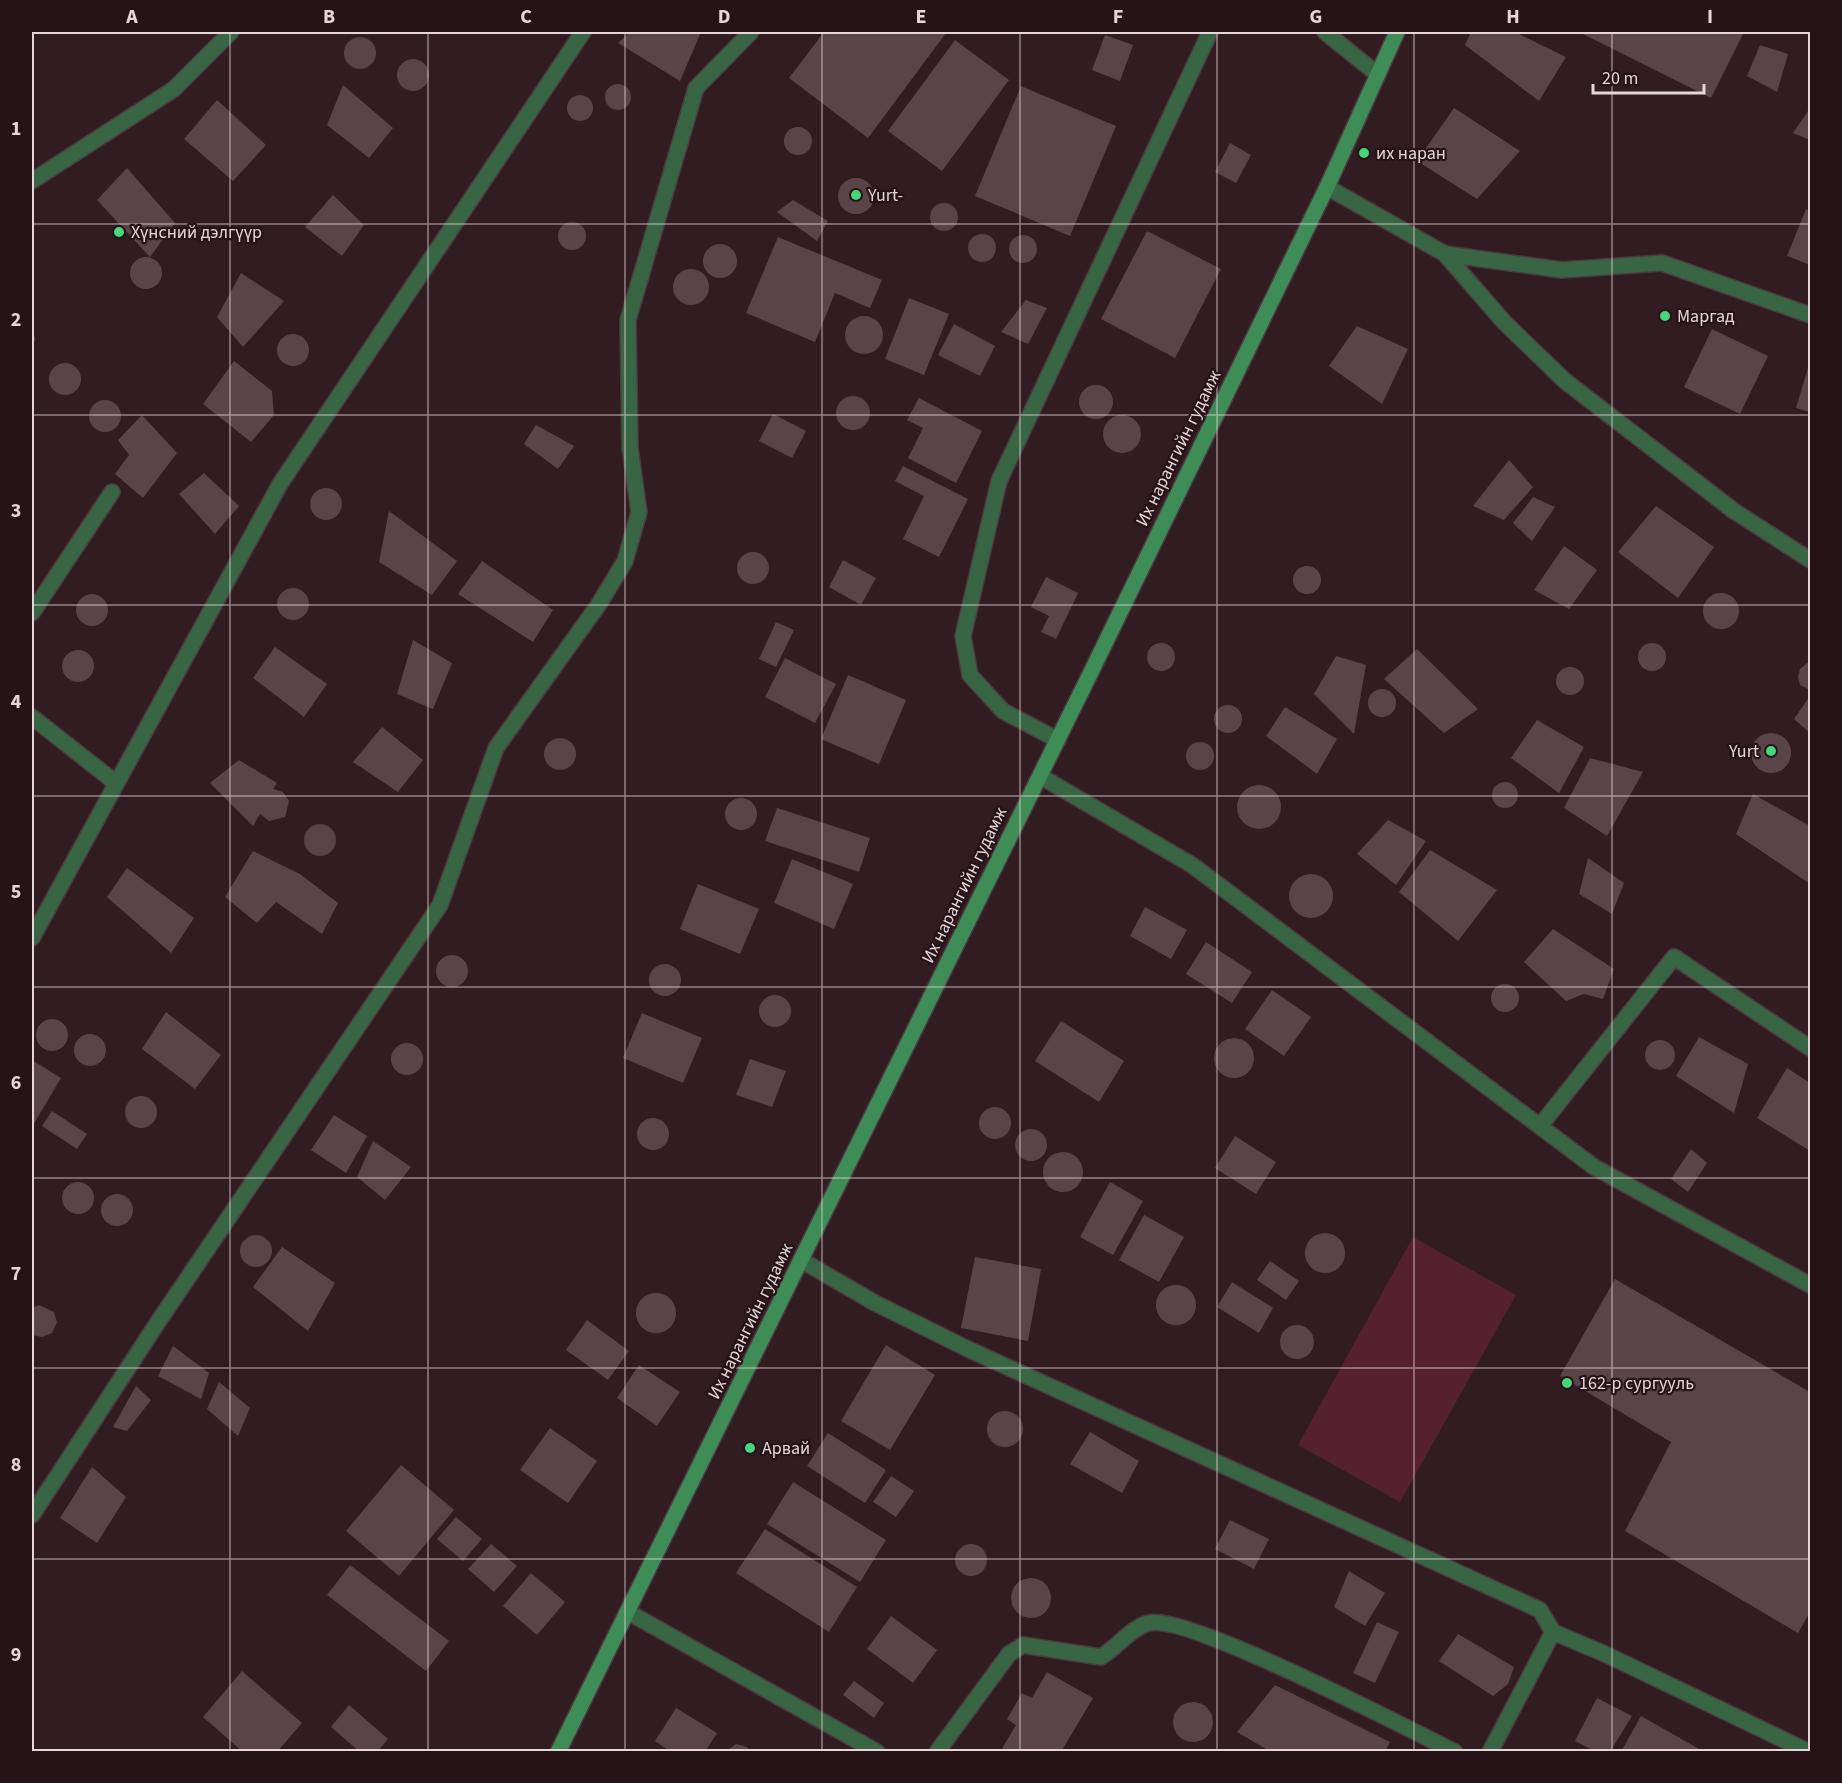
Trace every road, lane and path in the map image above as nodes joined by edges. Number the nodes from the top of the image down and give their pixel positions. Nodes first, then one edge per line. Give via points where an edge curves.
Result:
1 (231, 32) edge
2 (583, 32) edge
3 (750, 32) edge
4 (1210, 32) edge
5 (1325, 32) edge
6 (1397, 32) edge
7 (1377, 74) junction
8 (32, 181) edge
9 (1326, 187) junction
10 (1445, 254) junction
11 (1810, 315) edge
12 (112, 492) dead end
13 (1810, 560) edge
14 (32, 613) edge
15 (32, 717) edge
16 (1058, 740) junction
17 (1040, 776) junction
18 (117, 783) junction
19 (32, 938) edge
20 (1810, 1048) edge
21 (1540, 1126) junction
22 (801, 1260) junction
23 (1810, 1285) edge
24 (32, 1515) edge
25 (628, 1612) junction
26 (1553, 1632) junction
27 (558, 1752) edge
28 (877, 1752) edge
29 (937, 1752) edge
30 (1455, 1752) edge
31 (1490, 1752) edge
32 (1809, 1752) edge

1 - 8 street via 174,88
2 - 18 street via 280,484
3 - 24 street via 696,88 628,320 630,448 639,512 625,561 599,604 495,748 440,906
4 - 16 street via 999,481 963,636 970,675 1003,711
5 - 7 street
6 - 7 main road, Их нарангийн гудамж
7 - 9 main road, Их нарангийн гудамж
9 - 10 street
9 - 16 main road, Их нарангийн гудамж
10 - 11 street via 1562,270 1662,263
10 - 13 street via 1504,322 1565,381 1734,511
12 - 14 street
15 - 18 street
16 - 17 main road, Их нарангийн гудамж
17 - 21 street via 1192,865
17 - 22 main road, Их нарангийн гудамж
18 - 19 street
20 - 21 street via 1674,957
21 - 23 street via 1594,1167
22 - 25 main road, Их нарангийн гудамж
22 - 26 street via 875,1303 970,1350 1540,1610
25 - 27 main road, Их нарангийн гудамж
25 - 28 street
26 - 31 street
26 - 32 street
29 - 30 street via 1009,1654 1023,1645 1101,1657 1148,1623 1166,1622 1260,1658

